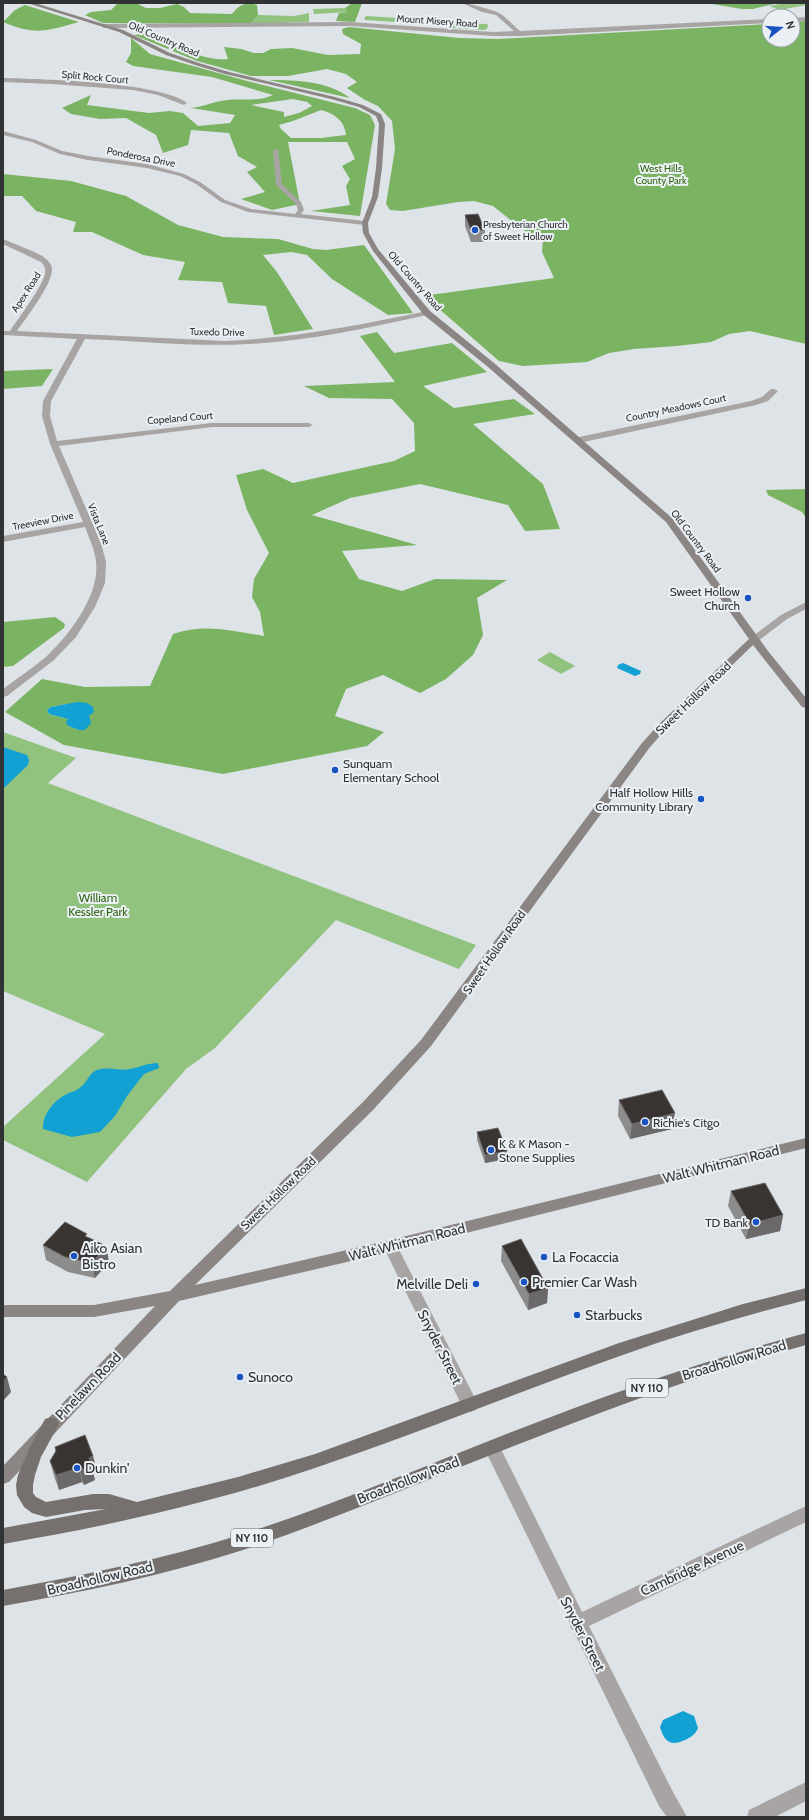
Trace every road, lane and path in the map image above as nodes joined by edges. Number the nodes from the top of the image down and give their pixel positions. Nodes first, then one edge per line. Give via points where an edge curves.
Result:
1 (30, 3) edge
2 (465, 3) edge
3 (761, 21) edge
4 (104, 26) junction
5 (520, 34) junction
6 (3, 80) edge
7 (184, 103) dead end
8 (3, 133) edge
9 (276, 150) dead end
10 (297, 216) junction
11 (365, 223) junction
12 (3, 241) edge
13 (427, 313) junction
14 (3, 333) edge
15 (12, 333) junction
16 (82, 337) junction
17 (774, 391) dead end
18 (309, 425) dead end
19 (579, 440) junction
20 (54, 444) junction
21 (87, 524) junction
22 (3, 540) edge
23 (806, 604) edge
24 (754, 639) junction
25 (3, 694) edge
26 (806, 705) edge
27 (806, 1143) edge
28 (390, 1246) junction
29 (806, 1294) edge
30 (174, 1296) junction
31 (3, 1311) edge
32 (806, 1339) edge
33 (470, 1405) junction
34 (51, 1424) junction
35 (492, 1448) junction
36 (3, 1477) edge
37 (137, 1510) junction
38 (806, 1514) edge
39 (3, 1536) edge
40 (3, 1598) edge
41 (578, 1623) junction
42 (806, 1791) edge
43 (678, 1817) edge
44 (756, 1817) edge

1 - 4 main road, Old Country Road
2 - 5 street via 498,14
3 - 5 street, Mount Misery Road
4 - 5 street, Mount Misery Road via 350,24
4 - 11 main road, Old Country Road via 197,64 333,98 366,108 378,115 382,124 379,168 375,197
6 - 7 street, Split Rock Court via 136,90 172,97
8 - 10 street, Ponderosa Drive via 34,141 60,152 166,171 198,183 231,205 250,211
9 - 10 street via 279,185 299,203 301,210
10 - 11 street, Ponderosa Drive
11 - 13 main road, Old Country Road via 366,233 375,250
12 - 15 street, Apex Road via 9,246 42,257 50,270 46,283
13 - 16 street, Tuxedo Drive via 309,337 252,343
13 - 19 main road, Old Country Road
14 - 15 street, Tuxedo Drive
15 - 16 street, Tuxedo Drive
16 - 20 street, Vista Lane via 47,401 46,416
17 - 19 street, Country Meadows Court via 765,399 753,403
18 - 20 street, Copeland Court via 205,426 136,432
19 - 24 main road, Old Country Road via 669,520
20 - 21 street, Vista Lane
21 - 22 street, Treeview Drive
21 - 25 street, Vista Lane via 101,562 100,583 90,607 72,635 50,658
23 - 24 street, Sweet Hollow Road
24 - 26 main road, Old Country Road
24 - 30 main road, Sweet Hollow Road via 646,745 426,1043 368,1106
27 - 28 main road, Walt Whitman Road
28 - 30 main road, Walt Whitman Road
28 - 33 street, Snyder Street
29 - 33 main road via 672,1332
30 - 31 main road, Walt Whitman Road via 94,1311
30 - 34 main road, Pinelawn Road
32 - 35 main road, Broadhollow Road / NY 110 via 658,1384
33 - 37 main road via 314,1461 239,1484
34 - 36 main road, Pinelawn Road
34 - 37 main road via 32,1461 23,1486 24,1493 34,1506 44,1509 95,1501 118,1502
35 - 40 main road, Broadhollow Road / NY 110 via 274,1531 226,1546 131,1572
35 - 41 street, Snyder Street
37 - 39 main road
38 - 41 street, Cambridge Avenue
41 - 43 street, Snyder Street via 666,1799
42 - 44 street

